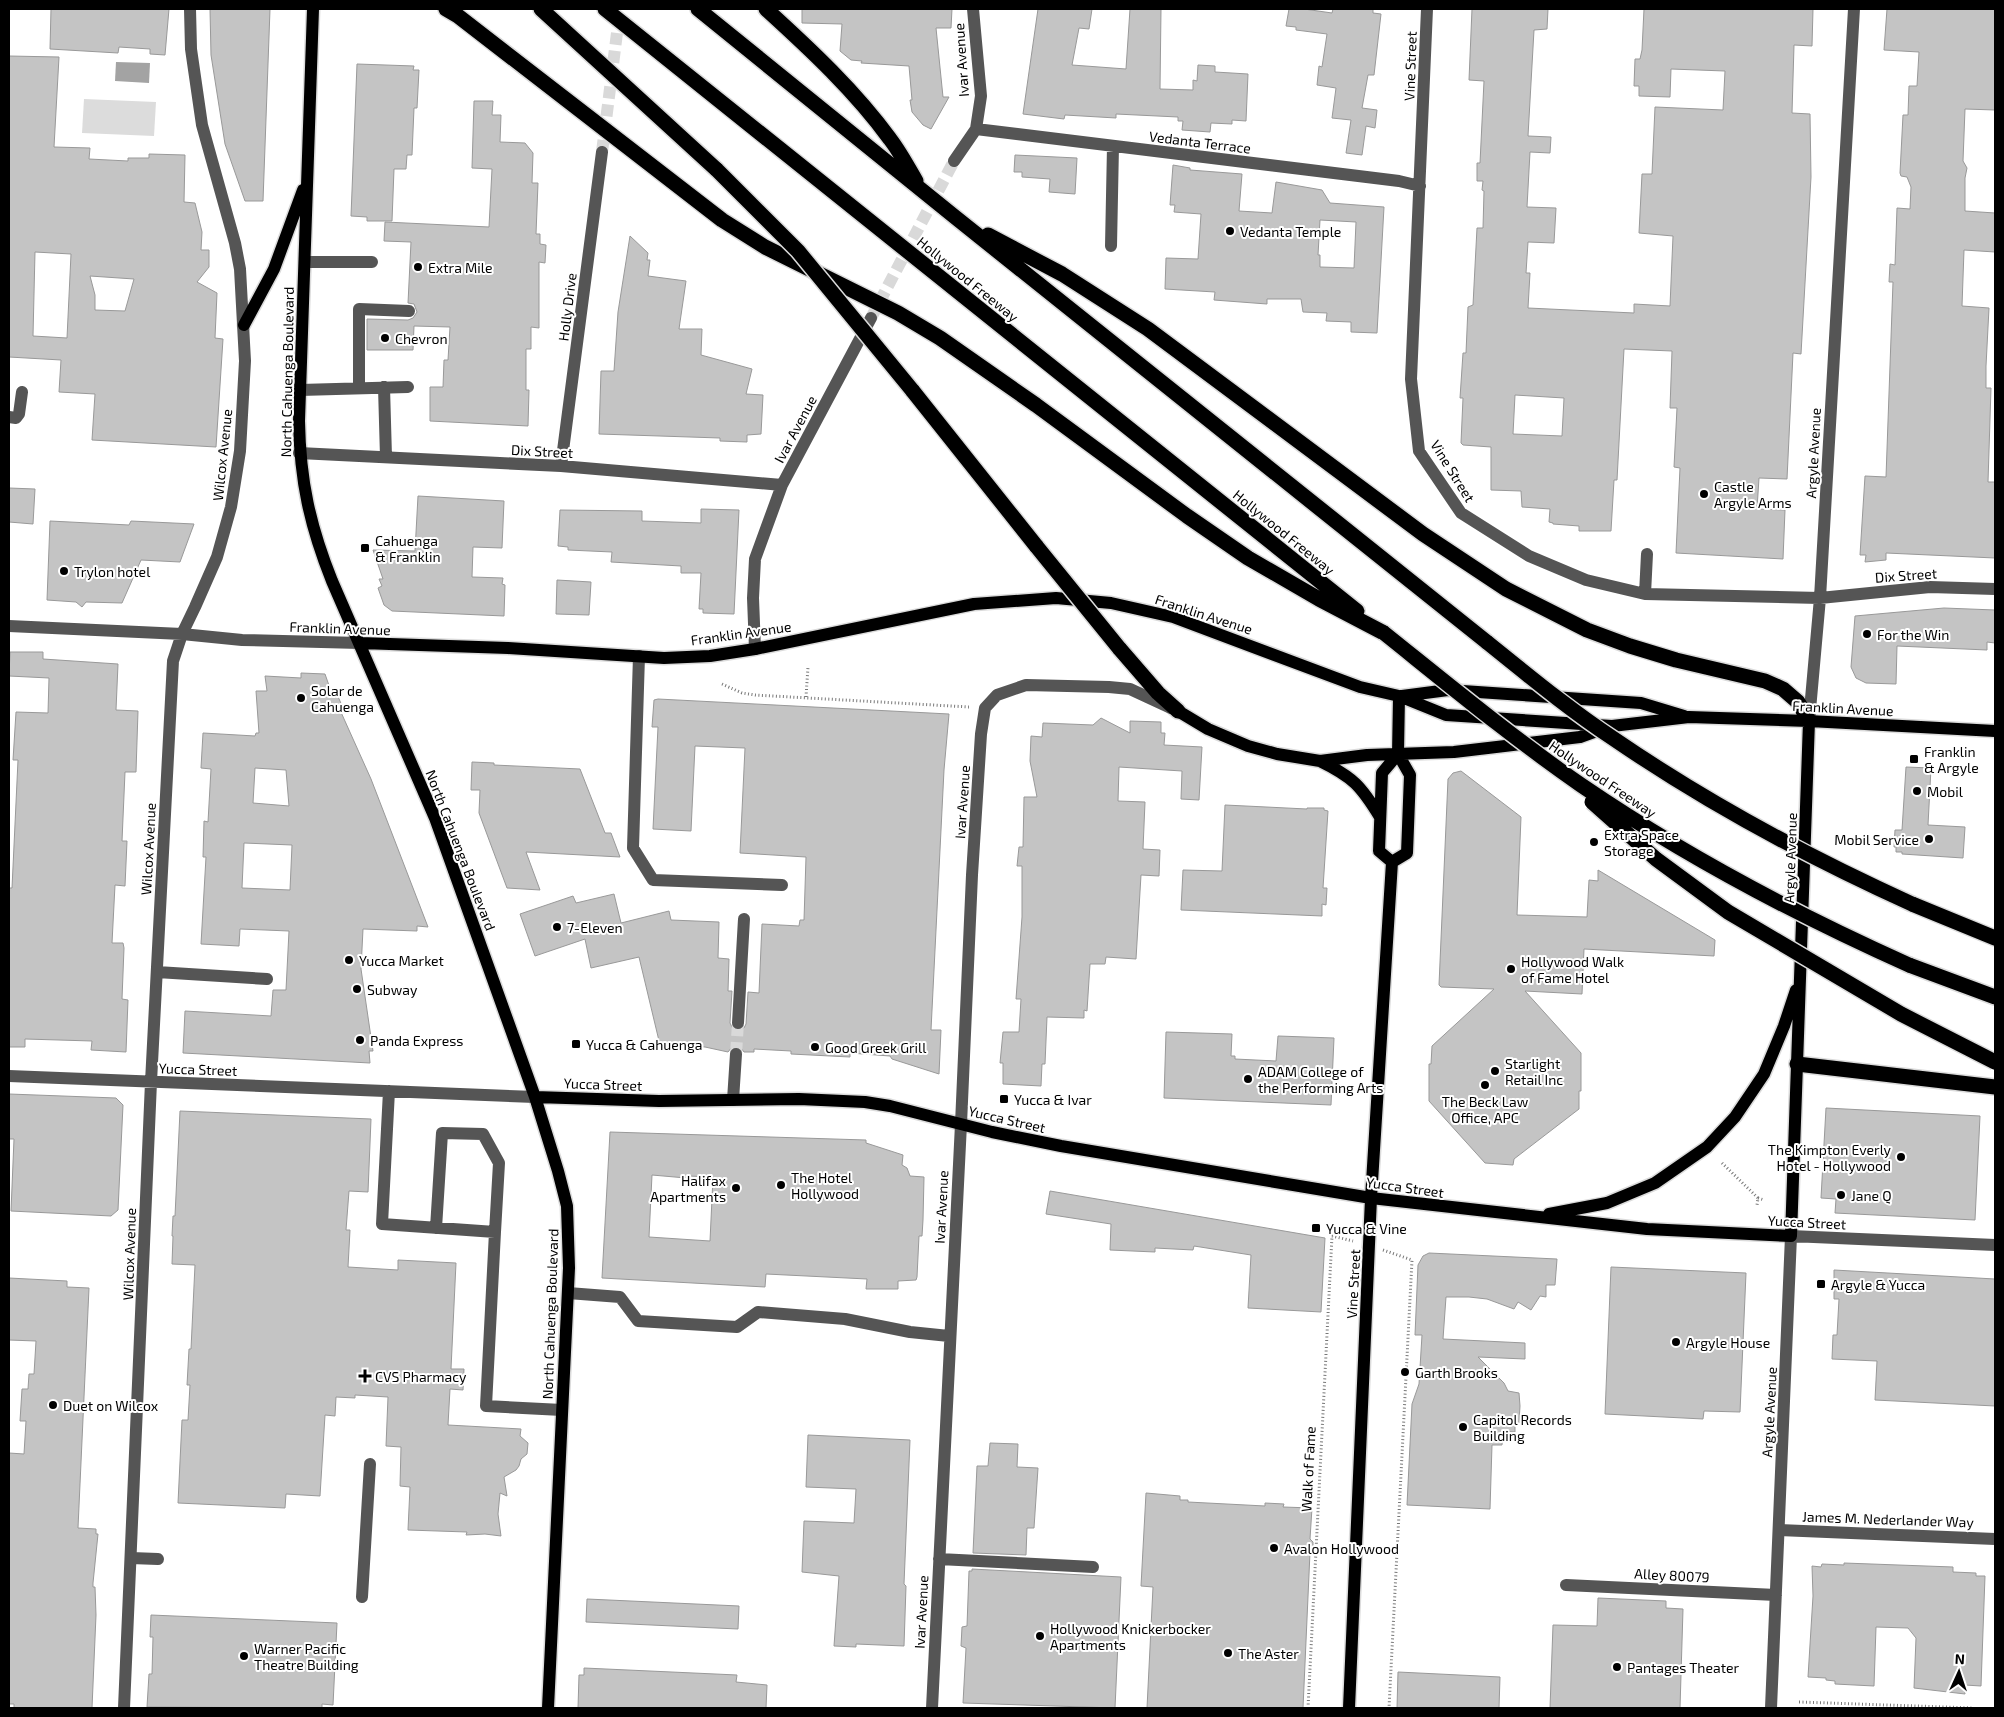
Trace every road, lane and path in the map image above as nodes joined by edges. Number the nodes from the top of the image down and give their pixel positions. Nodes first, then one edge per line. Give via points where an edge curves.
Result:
1 (190, 9) edge
2 (313, 9) edge
3 (446, 9) edge
4 (541, 9) edge
5 (605, 9) edge
6 (698, 9) edge
7 (766, 9) edge
8 (973, 9) edge
9 (1427, 9) edge
10 (1854, 9) edge
11 (976, 129) junction
12 (1113, 146) junction
13 (602, 152) tunnel mouth
14 (954, 161) tunnel mouth
15 (308, 176) junction
16 (1420, 186) junction
17 (922, 191) junction
18 (955, 217) junction
19 (1111, 246) dead end
20 (305, 262) junction
21 (372, 262) dead end
22 (409, 311) dead end
23 (871, 318) tunnel mouth
24 (244, 325) junction
25 (384, 387) junction
26 (408, 387) dead end
27 (359, 388) junction
28 (300, 390) junction
29 (22, 392) dead end
30 (9, 418) edge
31 (299, 453) junction
32 (386, 457) junction
33 (561, 466) junction
34 (782, 485) junction
35 (1647, 554) dead end
36 (1995, 589) edge
37 (1645, 594) junction
38 (1820, 598) junction
39 (9, 626) edge
40 (1384, 633) junction
41 (182, 634) junction
42 (360, 643) junction
43 (756, 649) junction
44 (638, 656) junction
45 (808, 667) dead end
46 (722, 684) dead end
47 (1399, 696) junction
48 (806, 698) junction
49 (985, 708) junction
50 (1178, 711) junction
51 (1688, 717) junction
52 (1810, 721) junction
53 (1612, 726) junction
54 (1995, 731) edge
55 (1398, 754) junction
56 (1541, 756) junction
57 (1320, 761) junction
58 (1380, 817) junction
59 (1392, 862) junction
60 (782, 885) dead end
61 (744, 919) dead end
62 (1995, 938) edge
63 (157, 972) junction
64 (1801, 976) junction
65 (267, 979) dead end
66 (1995, 997) edge
67 (738, 1023) tunnel mouth
68 (736, 1054) tunnel mouth
69 (1995, 1062) edge
70 (1797, 1064) junction
71 (9, 1076) edge
72 (151, 1082) junction
73 (1995, 1086) edge
74 (389, 1091) junction
75 (535, 1097) junction
76 (733, 1100) junction
77 (961, 1124) junction
78 (1722, 1163) dead end
79 (1371, 1198) junction
80 (1758, 1198) junction
81 (1764, 1200) dead end
82 (1757, 1205) dead end
83 (1504, 1214) junction
84 (436, 1228) junction
85 (495, 1232) junction
86 (1338, 1236) dead end
87 (1791, 1236) junction
88 (1995, 1245) edge
89 (1408, 1258) dead end
90 (568, 1293) junction
91 (949, 1336) junction
92 (562, 1410) junction
93 (370, 1464) dead end
94 (1779, 1530) junction
95 (1995, 1539) edge
96 (131, 1558) junction
97 (158, 1558) dead end
98 (939, 1560) junction
99 (1093, 1566) dead end
100 (1566, 1585) dead end
101 (1776, 1595) junction
102 (362, 1597) dead end
103 (1799, 1702) dead end
104 (124, 1708) edge
105 (548, 1708) edge
106 (932, 1708) edge
107 (1308, 1708) edge
108 (1349, 1708) edge
109 (1389, 1708) edge
110 (1771, 1708) edge
111 (1974, 1708) edge

1 - 24 street, Wilcox Avenue via 192,58 202,125 235,243
2 - 15 main road, North Cahuenga Boulevard
3 - 40 highway via 722,220 765,247 898,313 940,338 1248,558
4 - 50 highway, bridge via 717,170 798,252 1139,673
5 - 40 highway, Hollywood Freeway
6 - 17 highway
7 - 17 highway via 853,94 890,139
8 - 11 street, Ivar Avenue via 980,96
9 - 16 street, Vine Street
10 - 38 street, Argyle Avenue
11 - 12 street, Vedanta Terrace
11 - 14 street, Ivar Avenue
12 - 16 street, Vedanta Terrace
12 - 19 street
13 - 33 street, Holly Drive
15 - 20 main road, North Cahuenga Boulevard
15 - 24 main road via 274,269
16 - 37 street, Vine Street via 1411,379 1419,451 1462,513 1470,519 1529,556 1586,580
17 - 18 highway
18 - 52 highway via 1062,274 1148,329 1424,534 1506,589 1587,630 1630,646 1765,681 1783,689 1798,702
18 - 62 highway, bridge via 1605,733 1669,776 1784,843 1847,875
20 - 21 street
20 - 28 main road, North Cahuenga Boulevard
22 - 27 street via 359,309
23 - 34 street, Ivar Avenue
24 - 41 street, Wilcox Avenue via 240,451 231,507 217,556
25 - 26 street
25 - 27 street
25 - 32 street
27 - 28 street
28 - 31 main road, North Cahuenga Boulevard
29 - 30 street via 19,414 16,418
31 - 32 street, Dix Street
31 - 42 main road, North Cahuenga Boulevard via 316,538
32 - 33 street, Dix Street
33 - 34 street, Dix Street
34 - 43 street, Ivar Avenue via 755,559
35 - 37 street
36 - 38 street, Dix Street via 1930,587
37 - 38 street, Vine Street
38 - 52 street, Argyle Avenue
39 - 41 street, Franklin Avenue
40 - 56 highway, Hollywood Freeway, bridge
41 - 42 street, Franklin Avenue via 242,640
41 - 63 street, Wilcox Avenue via 173,661
42 - 44 main road, Franklin Avenue
42 - 75 main road, North Cahuenga Boulevard via 435,818
43 - 44 main road, Franklin Avenue via 710,656
43 - 47 main road, Franklin Avenue via 974,604 1056,598 1110,603 1173,617 1360,687
44 - 60 street via 633,848 653,880
45 - 48 path
46 - 48 path via 742,693
47 - 51 main road, Franklin Avenue via 1448,690 1641,703
47 - 53 main road, Franklin Avenue via 1446,715
47 - 55 main road
48 - 49 path
49 - 50 street, Franklin Avenue via 997,695 1026,685 1130,689
49 - 77 street, Ivar Avenue via 972,876
50 - 57 main road, Franklin Avenue via 1208,729 1248,746
51 - 52 main road, Franklin Avenue
51 - 53 main road, Franklin Avenue
52 - 54 main road, Franklin Avenue
52 - 64 main road, Argyle Avenue
53 - 55 main road, Franklin Avenue via 1580,737 1454,752
55 - 57 main road, Franklin Avenue
55 - 58 main road via 1382,773
55 - 59 main road via 1410,775 1407,853
56 - 66 highway, Hollywood Freeway, bridge via 1630,818 1698,859 1836,932
56 - 69 highway, bridge via 1656,859 1728,912 1901,1014
57 - 58 main road via 1344,772 1354,781
58 - 59 main road via 1379,852
59 - 79 main road, Vine Street
61 - 67 street
63 - 65 street
63 - 72 street, Wilcox Avenue
64 - 70 main road, Argyle Avenue
64 - 83 main road via 1764,1074 1735,1117 1707,1147 1655,1183 1607,1203 1556,1214
68 - 76 street
70 - 73 highway
70 - 87 main road, Argyle Avenue
71 - 72 street, Yucca Street
72 - 74 street, Yucca Street
72 - 96 street, Wilcox Avenue
74 - 75 street, Yucca Street
74 - 84 street via 382,1224
75 - 76 main road, Yucca Street
75 - 90 main road, North Cahuenga Boulevard via 567,1206
76 - 77 main road, Yucca Street via 865,1102
77 - 79 main road, Yucca Street via 1061,1146
77 - 91 street, Ivar Avenue
78 - 80 path
79 - 83 main road, Yucca Street
79 - 108 main road, Vine Street
80 - 81 path
80 - 82 path
83 - 87 main road, Yucca Street via 1647,1229
84 - 85 street
84 - 85 street via 442,1132 483,1134 499,1163
85 - 92 street via 486,1406
86 - 107 path, Walk of Fame via 1332,1236
87 - 88 street, Yucca Street
87 - 94 street, Argyle Avenue
89 - 109 path via 1412,1260
90 - 91 street via 620,1297 638,1320 737,1327 758,1312 846,1318 910,1332
90 - 92 main road, North Cahuenga Boulevard
91 - 98 street, Ivar Avenue
92 - 105 main road, North Cahuenga Boulevard
93 - 102 street
94 - 95 street, James M. Nederlander Way
94 - 101 street, Argyle Avenue
96 - 97 street
96 - 104 street, Wilcox Avenue
98 - 99 street
98 - 106 street, Ivar Avenue
100 - 101 street, Alley 80079
101 - 110 street, Argyle Avenue
103 - 111 path

